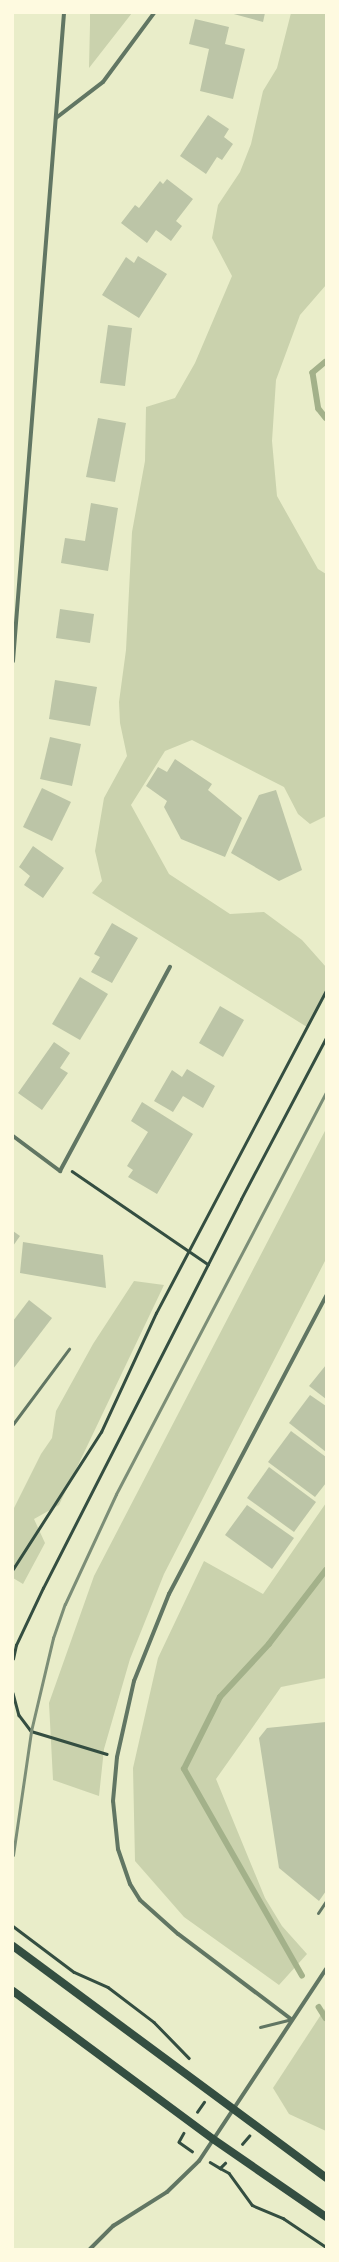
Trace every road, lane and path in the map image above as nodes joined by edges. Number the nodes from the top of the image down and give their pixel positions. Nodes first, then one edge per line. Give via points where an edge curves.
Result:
1 (64, 13) edge
2 (154, 13) edge
3 (56, 118) junction
4 (13, 661) edge
5 (170, 967) dead end
6 (326, 991) edge
7 (326, 1038) edge
8 (13, 1136) edge
9 (63, 1165) junction
10 (188, 1251) junction
11 (208, 1264) junction
12 (326, 1296) edge
13 (69, 1349) dead end
14 (13, 1424) edge
15 (13, 1569) edge
16 (13, 1659) edge
17 (13, 1693) edge
18 (117, 1757) junction
19 (326, 1901) edge
20 (318, 1913) dead end
21 (13, 1926) edge
22 (13, 1946) edge
23 (326, 1969) edge
24 (13, 1991) edge
25 (291, 2019) junction
26 (260, 2027) dead end
27 (192, 2062) dead end
28 (233, 2109) junction
29 (213, 2139) junction
30 (220, 2168) dead end
31 (326, 2178) edge
32 (326, 2217) edge
33 (326, 2247) edge
34 (90, 2249) edge

1 - 3 street
2 - 3 street via 103,82
3 - 4 street
5 - 9 street
6 - 10 path
7 - 11 path
8 - 9 street via 60,1171
9 - 10 path
10 - 11 path
10 - 15 path via 101,1432
11 - 16 path via 43,1588 16,1645
12 - 18 street via 170,1594 134,1681
13 - 14 lane
17 - 18 path via 19,1715 31,1731
18 - 25 street via 114,1801 118,1848 130,1884 140,1900 159,1919
19 - 20 lane
21 - 27 path via 74,1972 108,1987 154,2022
22 - 28 main road
23 - 25 street
24 - 29 main road
25 - 26 lane
25 - 28 street
28 - 29 street
28 - 31 main road
29 - 32 main road
29 - 34 street via 185,2178 113,2226
30 - 33 path via 229,2173 252,2205 283,2218

